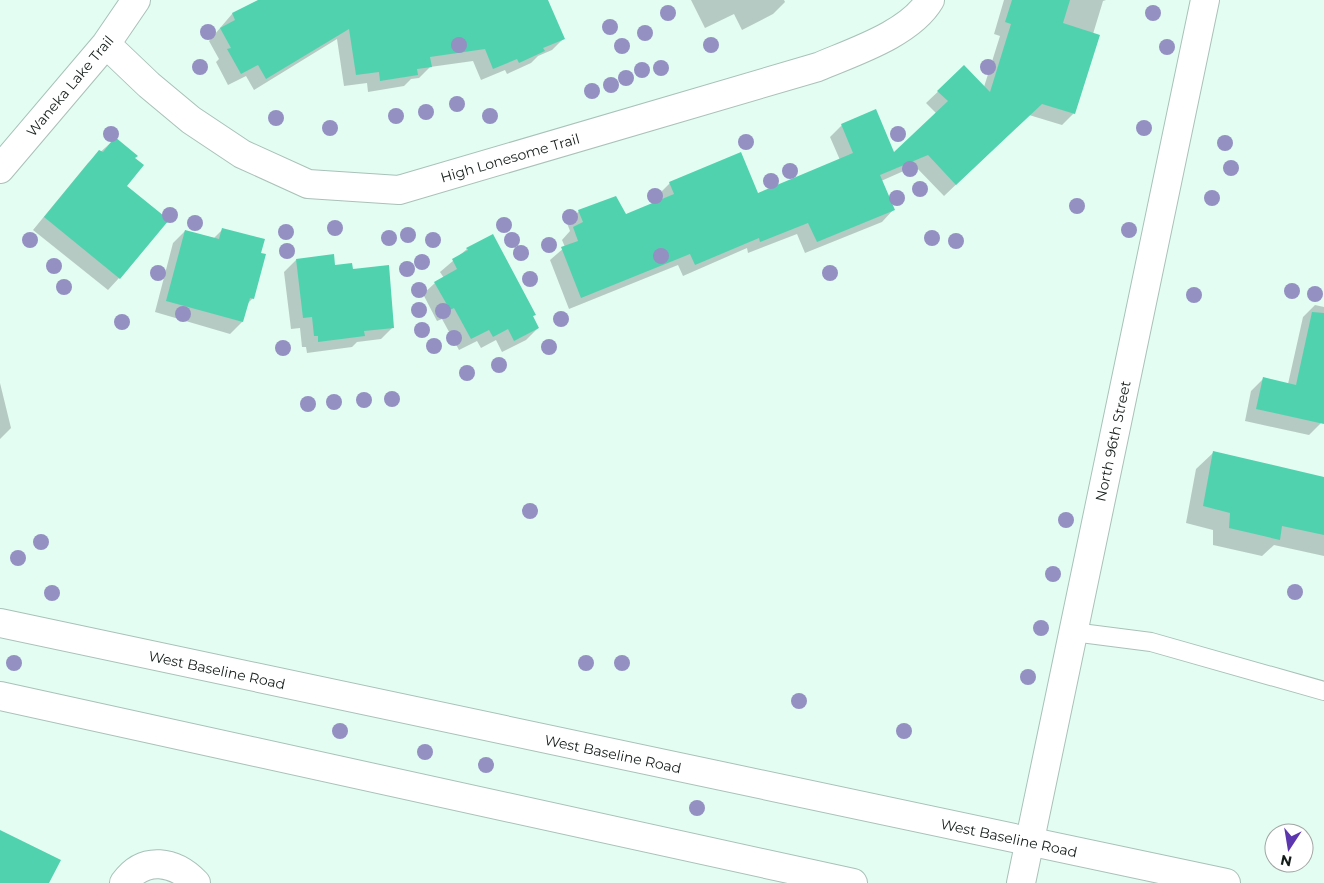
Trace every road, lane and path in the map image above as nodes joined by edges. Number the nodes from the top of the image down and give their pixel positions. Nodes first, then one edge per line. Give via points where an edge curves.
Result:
1 (136, 0) edge
2 (930, 0) edge
3 (1205, 0) edge
4 (106, 44) junction
5 (0, 169) edge
6 (0, 623) edge
7 (1073, 632) junction
8 (1324, 692) edge
9 (0, 696) edge
10 (1029, 843) junction
11 (124, 883) edge
12 (196, 883) edge
13 (852, 883) edge
14 (1021, 883) edge
15 (1226, 883) edge

1 - 4 street, Waneka Lake Trail
2 - 4 street, High Lonesome Trail via 923,11 884,38 818,67 400,190 308,184 242,154 191,120
3 - 7 street, North 96th Street
4 - 5 street, Waneka Lake Trail
6 - 10 street, West Baseline Road
7 - 8 lane via 1151,642
7 - 10 street, North 96th Street
9 - 13 street
10 - 14 street, North 96th Street
10 - 15 street, West Baseline Road
11 - 12 street via 130,874 147,866 166,864 184,870

